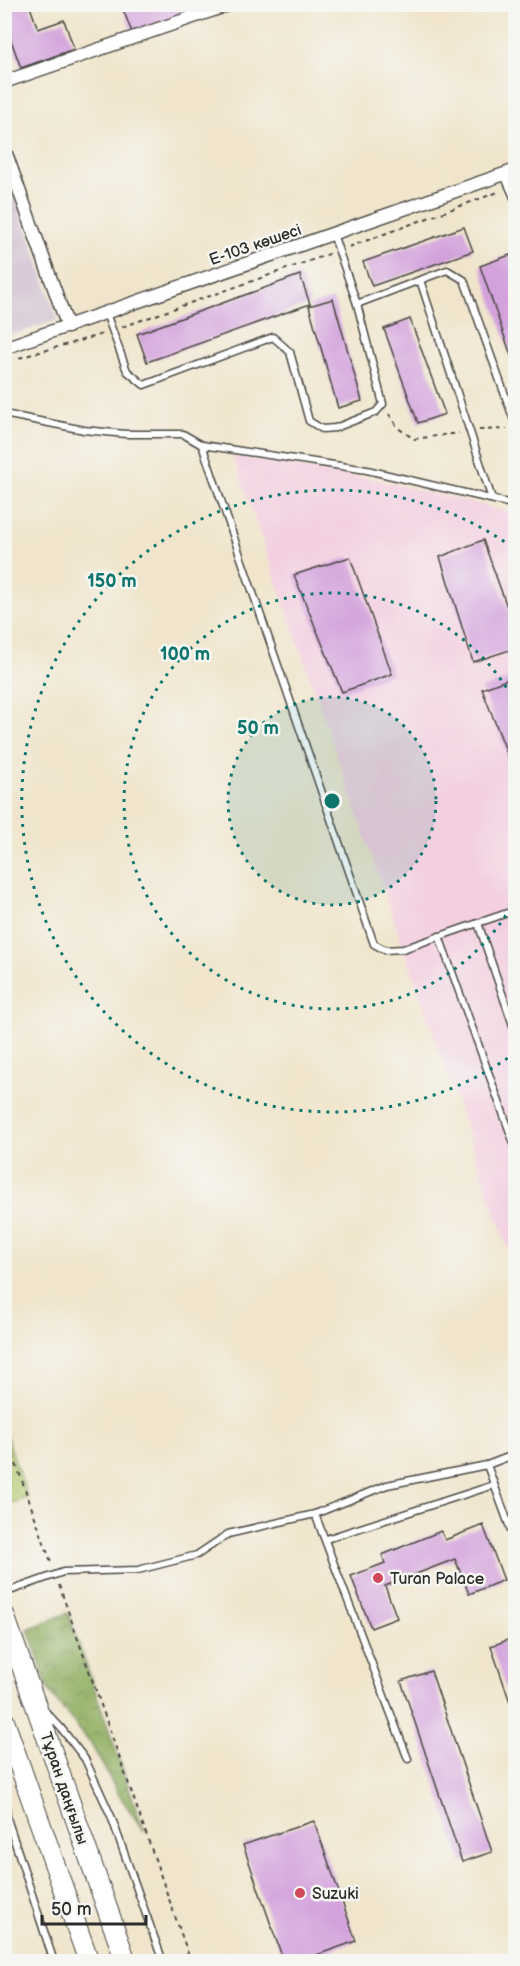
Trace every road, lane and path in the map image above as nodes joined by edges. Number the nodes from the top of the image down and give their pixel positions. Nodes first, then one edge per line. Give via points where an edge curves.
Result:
1 (231, 4) edge
2 (4, 82) edge
3 (4, 148) edge
4 (509, 172) edge
5 (510, 188) junction
6 (516, 202) edge
7 (333, 234) junction
8 (339, 251) junction
9 (420, 280) junction
10 (357, 304) junction
11 (106, 313) junction
12 (68, 327) junction
13 (112, 331) junction
14 (4, 348) edge
15 (16, 359) dead end
16 (383, 404) junction
17 (4, 414) edge
18 (516, 427) edge
19 (469, 431) junction
20 (202, 445) junction
21 (492, 499) junction
22 (516, 505) edge
23 (516, 910) edge
24 (478, 923) junction
25 (439, 936) junction
26 (516, 1034) edge
27 (516, 1149) edge
28 (4, 1430) edge
29 (516, 1454) edge
30 (487, 1465) junction
31 (494, 1485) junction
32 (315, 1514) junction
33 (326, 1539) junction
34 (516, 1544) edge
35 (55, 1575) junction
36 (4, 1593) edge
37 (4, 1615) edge
38 (34, 1701) junction
39 (4, 1722) edge
40 (408, 1759) dead end
41 (4, 1785) edge
42 (54, 1962) edge
43 (89, 1962) edge
44 (126, 1962) edge
45 (163, 1962) edge
46 (191, 1962) edge

1 - 2 street
3 - 12 street
4 - 5 lane
4 - 7 street, Е-103 көшесі
5 - 6 lane
5 - 8 path
7 - 8 lane
7 - 11 street, Е-103 көшесі
8 - 10 lane
8 - 13 path
9 - 10 lane
9 - 18 lane via 447,270 464,280
9 - 19 lane
10 - 16 lane
11 - 12 street, Е-103 көшесі
11 - 13 lane
12 - 14 street, Е-103 көшесі
13 - 15 path
13 - 16 lane via 127,371 144,385 273,337 290,352 309,421 322,429 376,412
16 - 19 path via 398,428 414,439
17 - 20 lane via 84,430 183,434
18 - 19 path
19 - 21 lane
20 - 21 lane via 367,470
20 - 25 lane via 374,944 385,950 403,949
21 - 22 lane
23 - 24 lane
24 - 25 lane
24 - 26 lane
25 - 27 lane
28 - 35 path
29 - 30 lane
30 - 31 lane
30 - 32 lane via 387,1485
31 - 33 lane
31 - 34 lane
32 - 33 lane
32 - 35 lane via 228,1534 197,1555 138,1570
33 - 40 lane
35 - 36 lane
35 - 46 path
37 - 38 main road, Тұран даңғылы
38 - 44 main road, Тұран даңғылы
38 - 45 lane via 85,1759 111,1816
39 - 43 main road
41 - 42 lane via 7,1818

